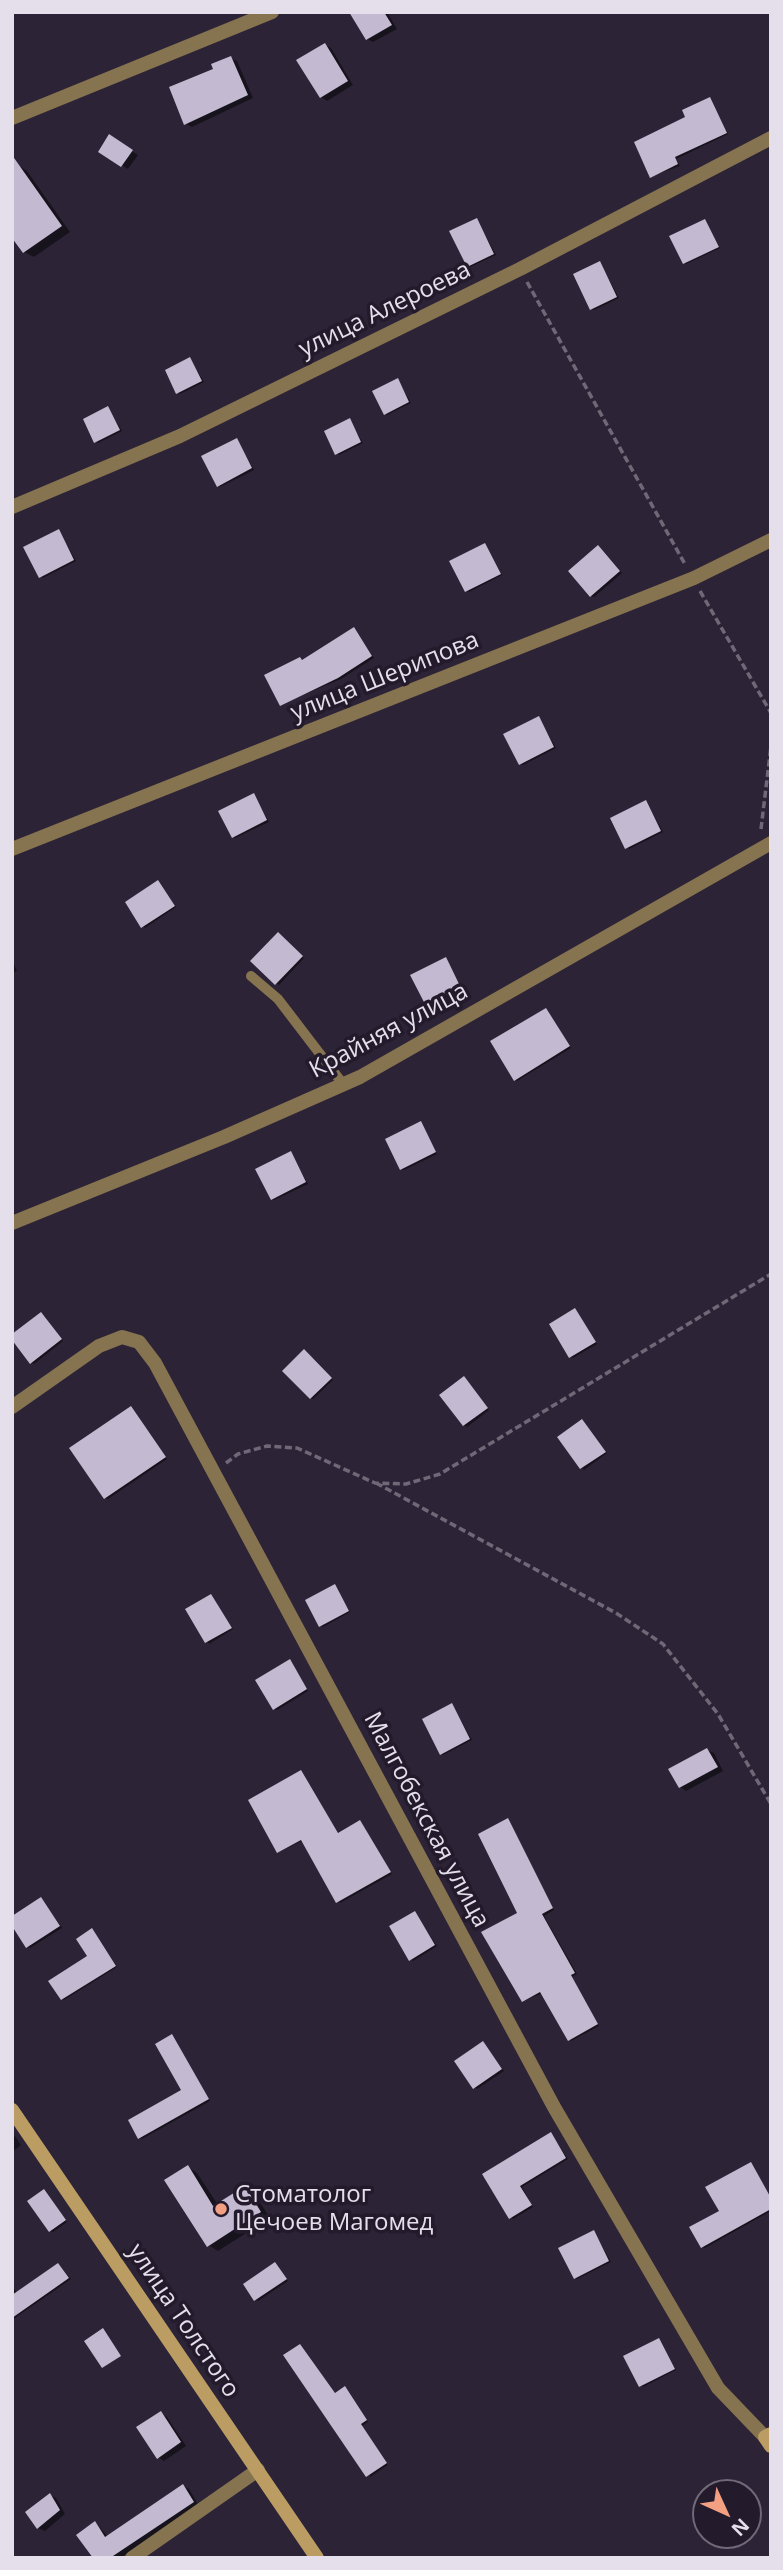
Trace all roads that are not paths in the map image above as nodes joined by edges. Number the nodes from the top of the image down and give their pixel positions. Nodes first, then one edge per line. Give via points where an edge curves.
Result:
1 (272, 12) edge
2 (12, 118) edge
3 (771, 138) edge
4 (12, 507) edge
5 (771, 540) edge
6 (764, 847) edge
7 (12, 849) edge
8 (251, 976) dead end
9 (343, 1084) junction
10 (12, 1223) edge
11 (12, 1408) edge
12 (12, 2110) edge
13 (769, 2439) edge
14 (258, 2470) junction
15 (132, 2558) edge
16 (317, 2558) edge

1 - 2 street
3 - 4 street, улица Алероева via 520,270 180,436
5 - 7 street, улица Шерипова via 694,579
6 - 9 street, Крайняя улица
8 - 9 lane via 278,999
9 - 10 street, Крайняя улица
11 - 13 street, Малгобекская улица via 99,1346 122,1337 139,1342 155,1363 554,2107 718,2388
12 - 14 street, улица Толстого
14 - 15 street
14 - 16 street, улица Толстого

